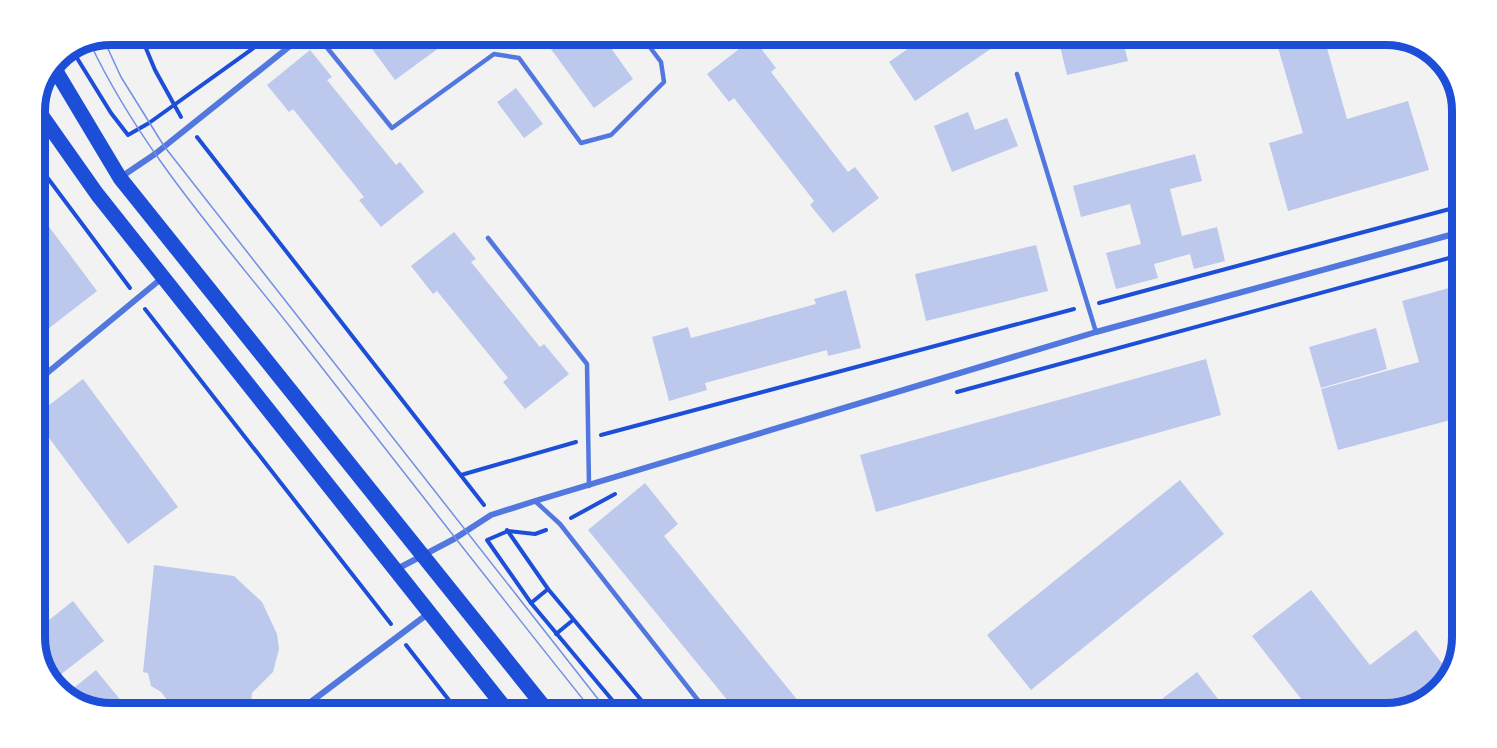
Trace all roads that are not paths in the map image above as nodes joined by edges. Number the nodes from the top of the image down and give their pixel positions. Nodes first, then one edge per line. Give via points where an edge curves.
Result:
1 (291, 45) edge
2 (325, 45) edge
3 (648, 45) edge
4 (57, 73) edge
5 (1017, 74) dead end
6 (45, 120) edge
7 (120, 178) junction
8 (1452, 234) edge
9 (488, 238) dead end
10 (163, 278) junction
11 (1096, 332) junction
12 (45, 375) edge
13 (589, 486) junction
14 (534, 501) junction
15 (423, 555) junction
16 (393, 570) junction
17 (429, 613) junction
18 (310, 703) edge
19 (500, 703) edge
20 (540, 703) edge
21 (699, 703) edge

1 - 7 street
2 - 3 lane via 392,128 495,54 519,58 580,143 611,135 664,82 661,62
4 - 7 main road
5 - 11 lane
6 - 10 main road
7 - 15 main road
8 - 11 street
9 - 13 lane via 587,364
10 - 12 street
10 - 16 main road
11 - 13 street
13 - 14 street
14 - 15 street via 491,515
14 - 21 lane via 560,524
15 - 16 street
15 - 20 main road
16 - 17 main road
17 - 18 street
17 - 19 main road

